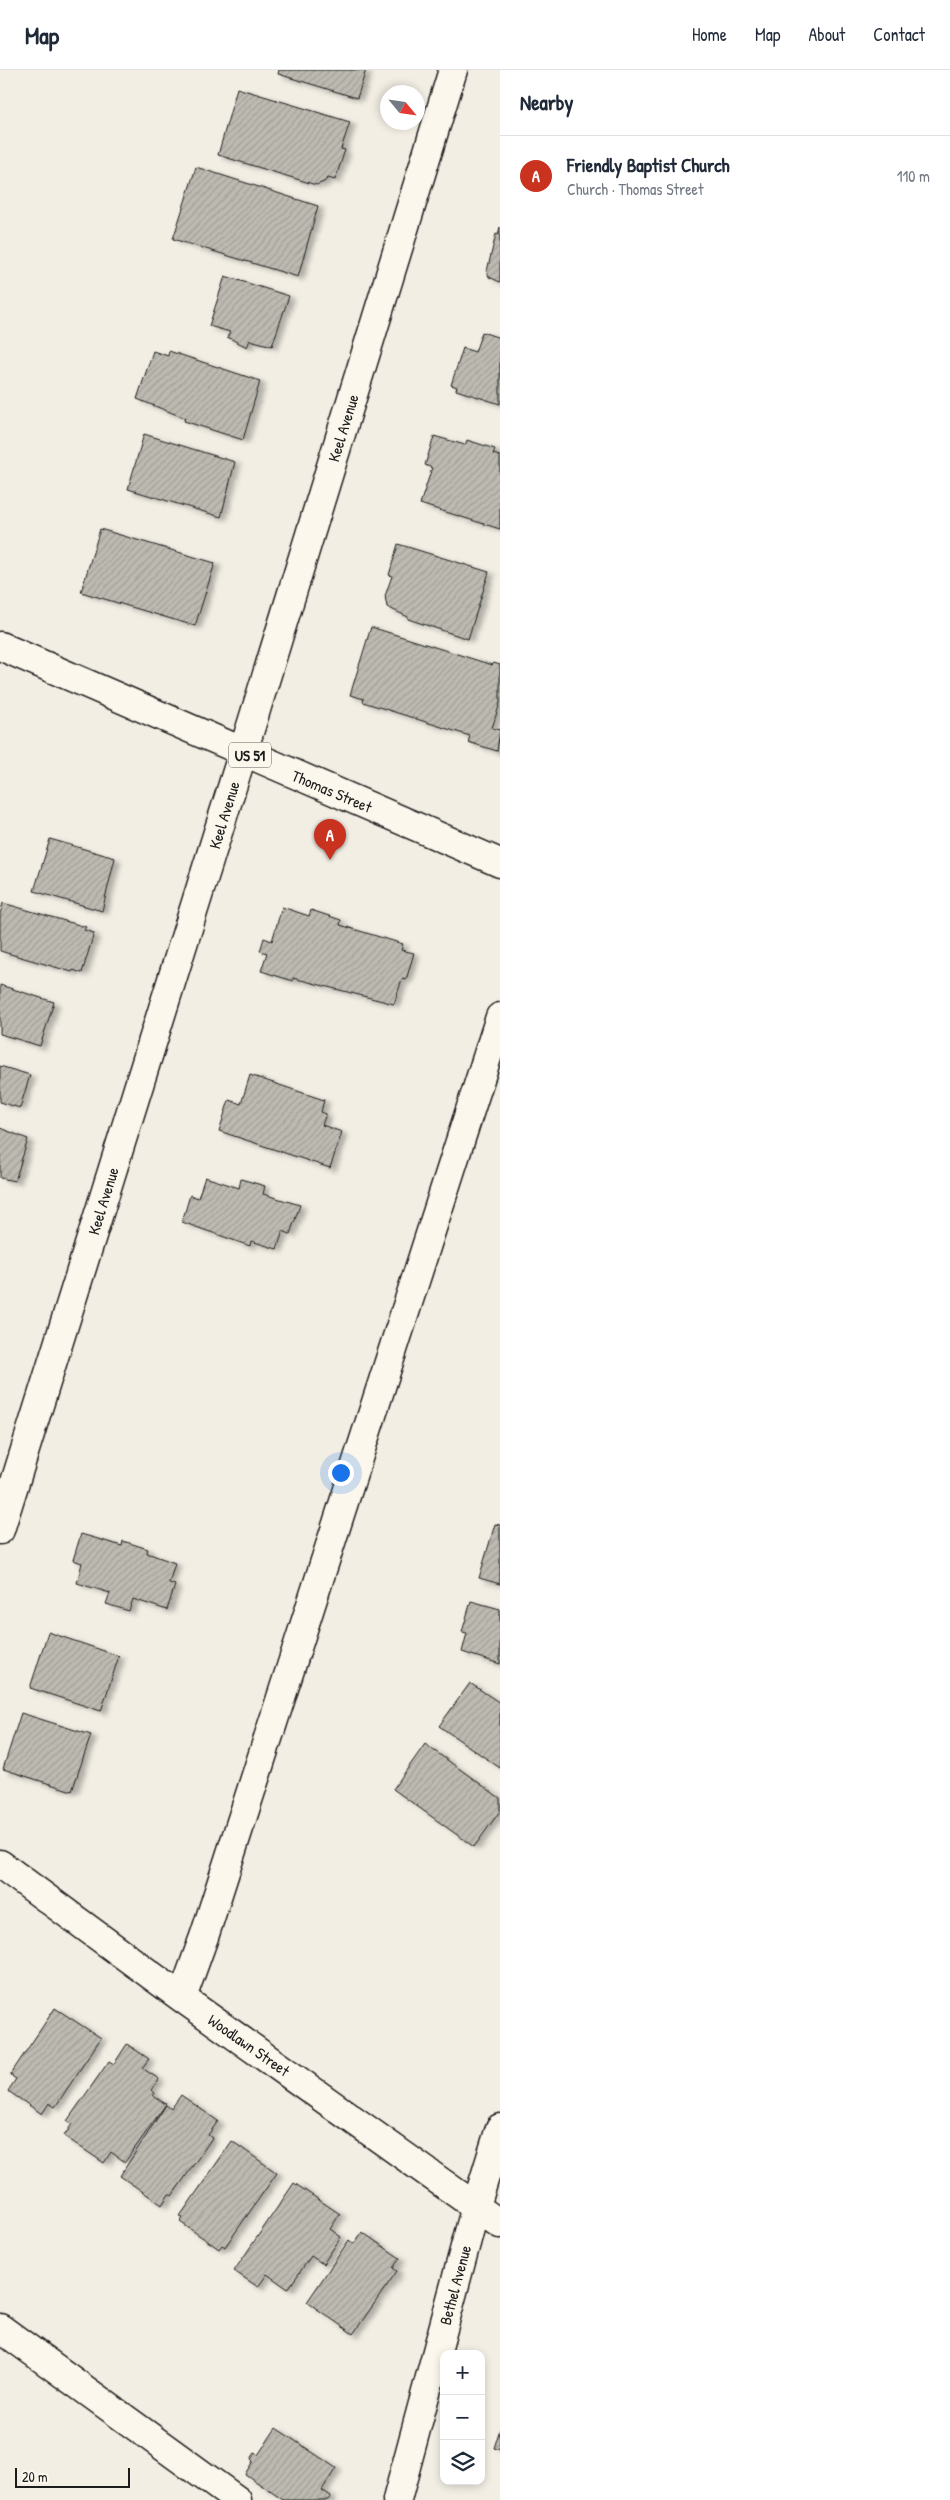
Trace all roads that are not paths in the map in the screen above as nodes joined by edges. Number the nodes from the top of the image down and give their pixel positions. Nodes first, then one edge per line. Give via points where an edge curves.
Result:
1 (453, 70) edge
2 (0, 646) edge
3 (244, 752) junction
4 (500, 863) edge
5 (500, 1017) edge
6 (0, 1530) edge
7 (0, 1864) edge
8 (182, 1998) junction
9 (500, 2128) edge
10 (476, 2206) junction
11 (500, 2224) edge
12 (0, 2328) edge
13 (236, 2500) edge
14 (397, 2500) edge

1 - 3 street, Keel Avenue
2 - 3 street, Thomas Street / US 51
3 - 4 street, Thomas Street / US 51
3 - 6 street, Keel Avenue
5 - 8 street
7 - 8 street, Woodlawn Street
8 - 10 street, Woodlawn Street
9 - 10 street, Bethel Avenue
10 - 11 street, Woodlawn Street
10 - 14 street, Bethel Avenue
12 - 13 street

